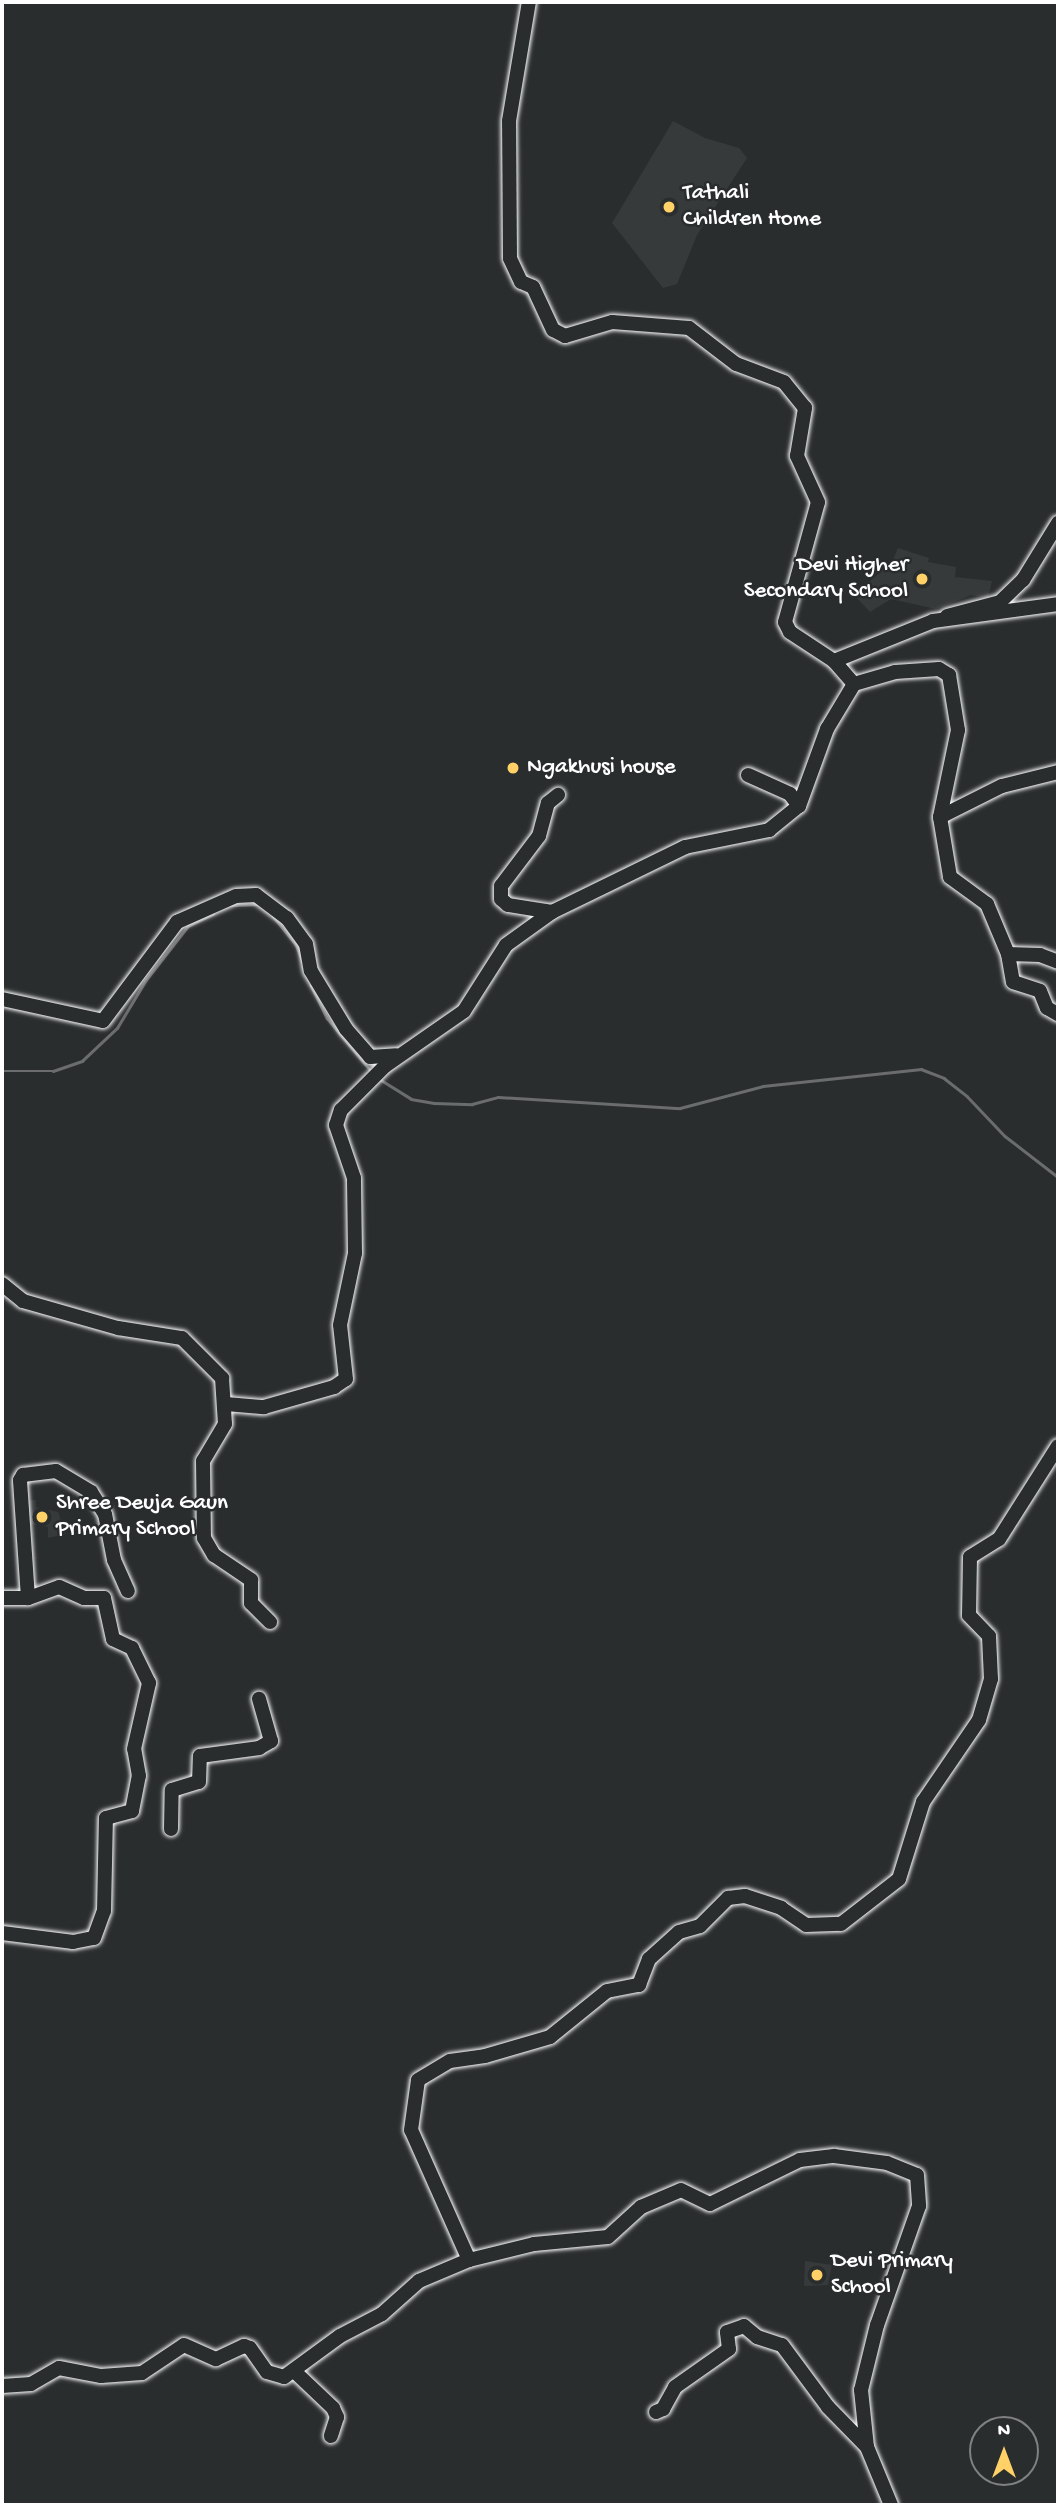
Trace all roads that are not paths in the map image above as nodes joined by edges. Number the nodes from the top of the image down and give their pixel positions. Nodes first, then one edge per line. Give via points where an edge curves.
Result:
1 (529, 2) edge
2 (1058, 523) edge
3 (1058, 604) edge
4 (933, 621) junction
5 (834, 662) junction
6 (854, 684) junction
7 (1058, 772) edge
8 (748, 775) dead end
9 (558, 795) dead end
10 (799, 806) junction
11 (940, 817) junction
12 (552, 912) junction
13 (1008, 954) junction
14 (1058, 962) edge
15 (2, 999) edge
16 (1058, 1014) edge
17 (401, 1054) junction
18 (2, 1284) edge
19 (226, 1404) junction
20 (1058, 1446) edge
21 (128, 1591) dead end
22 (2, 1598) edge
23 (27, 1598) junction
24 (270, 1622) dead end
25 (259, 1699) dead end
26 (171, 1829) dead end
27 (2, 1933) edge
28 (469, 2259) junction
29 (295, 2371) junction
30 (2, 2386) edge
31 (656, 2412) dead end
32 (331, 2436) dead end
33 (867, 2447) junction
34 (891, 2505) edge

1 - 5 street via 509,121 510,258 521,282 533,287 553,330 565,336 612,322 688,328 736,364 784,382 805,408 797,456 818,502 785,622 790,632
2 - 4 street via 1023,580 1000,602
3 - 4 street
4 - 5 street
5 - 6 street
6 - 10 street via 827,729
6 - 11 street via 895,672 939,669 949,675 958,730
7 - 11 street via 1002,786
8 - 10 street via 790,794
9 - 12 street via 548,803 538,836 501,886 501,899 508,905
10 - 12 street via 769,830 685,847
11 - 13 street via 950,877 987,904
12 - 17 street via 506,945 464,1011
13 - 14 street via 1040,955
13 - 16 street via 1017,986 1040,991 1047,1008
15 - 17 street via 103,1021 177,922 236,896 256,895 287,918 306,944 311,971 346,1029 370,1057 380,1060
17 - 19 street via 341,1110 337,1125 354,1178 355,1253 340,1325 346,1379 334,1387 264,1406
18 - 19 street via 23,1301 118,1328 182,1338 222,1378
19 - 24 street via 225,1424 203,1461 204,1538 214,1555 251,1580 251,1603
20 - 28 street via 999,1539 970,1557 969,1615 989,1636 991,1679 979,1720 923,1802 900,1879 841,1924 806,1925 781,1908 745,1896 728,1898 700,1926 679,1932 649,1959 639,1985 607,1991 550,2037 450,2061 418,2080 411,2130
21 - 23 street via 114,1560 105,1514 91,1492 56,1471 23,1475 20,1480
22 - 23 street
23 - 27 street via 59,1587 84,1598 104,1598 113,1639 132,1648 149,1683 134,1749 139,1776 131,1811 106,1818 104,1911 93,1938 73,1942
25 - 26 street via 271,1741 259,1748 200,1756 199,1782 172,1790
28 - 29 street via 419,2281 382,2314 340,2336
28 - 33 street via 534,2244 608,2237 641,2207 671,2194 681,2190 710,2204 800,2160 834,2156 912,2169 917,2175 919,2206 864,2366 862,2419
29 - 30 street via 272,2376 244,2346 216,2359 184,2345 142,2373 101,2376 59,2368 31,2384
29 - 32 street via 333,2408 337,2417
31 - 33 street via 663,2409 675,2387 730,2349 727,2332 744,2326 757,2337 782,2345 828,2407
33 - 34 street

